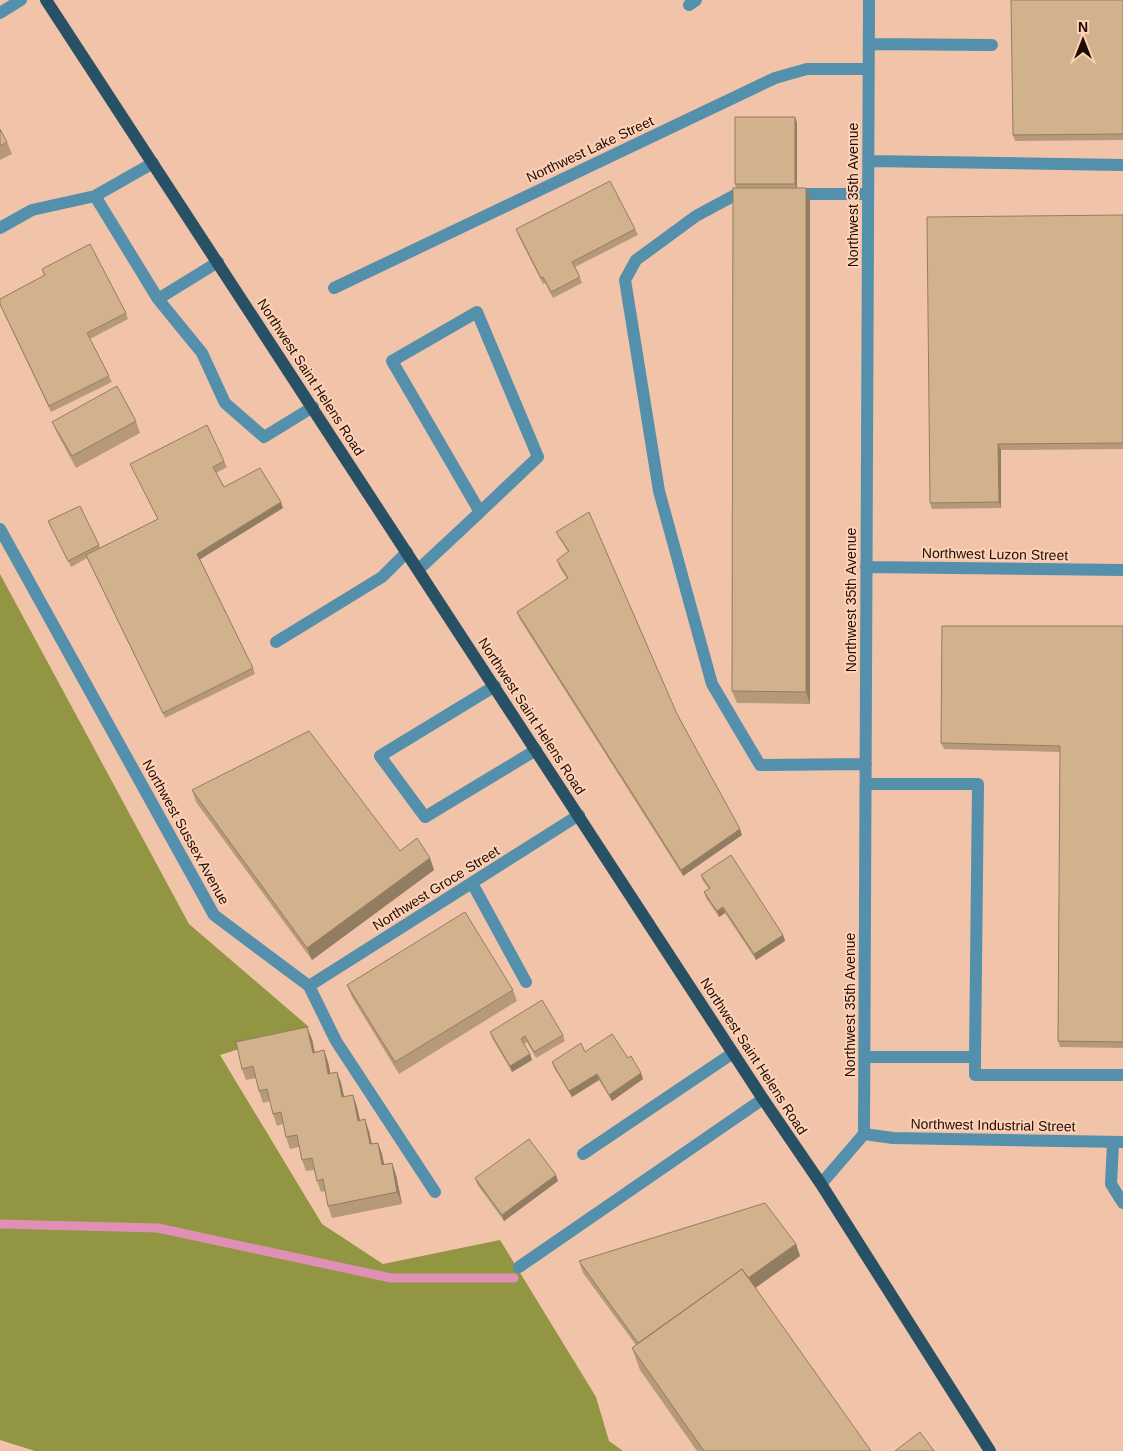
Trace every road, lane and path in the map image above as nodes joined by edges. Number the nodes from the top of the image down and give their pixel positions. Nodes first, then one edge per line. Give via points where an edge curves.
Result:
1 (21, 0) edge
2 (46, 0) edge
3 (869, 0) edge
4 (0, 13) edge
5 (869, 44) junction
6 (992, 45) dead end
7 (868, 69) junction
8 (868, 160) junction
9 (153, 164) junction
10 (1123, 165) edge
11 (757, 194) edge
12 (776, 194) edge
13 (868, 194) junction
14 (95, 196) junction
15 (0, 228) edge
16 (218, 262) junction
17 (334, 288) dead end
18 (158, 299) junction
19 (313, 407) junction
20 (480, 512) junction
21 (0, 528) edge
22 (407, 552) junction
23 (866, 567) junction
24 (418, 569) junction
25 (1123, 570) edge
26 (276, 642) dead end
27 (494, 686) junction
28 (536, 750) junction
29 (866, 764) junction
30 (866, 784) junction
31 (579, 815) junction
32 (472, 883) junction
33 (526, 982) dead end
34 (309, 986) junction
35 (733, 1054) junction
36 (865, 1057) junction
37 (975, 1057) junction
38 (1123, 1076) edge
39 (763, 1099) junction
40 (864, 1134) junction
41 (1118, 1142) edge
42 (583, 1154) dead end
43 (822, 1184) junction
44 (435, 1192) dead end
45 (1123, 1203) edge
46 (519, 1267) dead end
47 (990, 1451) edge

1 - 4 street
2 - 9 main road, Northwest Saint Helens Road
3 - 5 street, Northwest 35th Avenue
5 - 6 street
5 - 7 street, Northwest 35th Avenue
7 - 8 street, Northwest 35th Avenue
7 - 17 street, Northwest Lake Street via 807,69 775,78
8 - 10 street
8 - 13 street, Northwest 35th Avenue
9 - 14 street
9 - 16 main road, Northwest Saint Helens Road
11 - 29 street via 737,194 696,216 636,260 625,280 659,491 712,684 760,765
12 - 13 street
13 - 23 street, Northwest 35th Avenue
14 - 15 street via 32,210
14 - 18 street
16 - 18 street
16 - 19 main road, Northwest Saint Helens Road
18 - 19 street via 202,353 225,403 264,437
19 - 22 main road, Northwest Saint Helens Road
20 - 20 street via 392,361 477,312 538,457
20 - 24 street
21 - 34 street, Northwest Sussex Avenue via 214,915
22 - 24 main road, Northwest Saint Helens Road
22 - 26 street via 382,577
23 - 25 street, Northwest Luzon Street
23 - 29 street, Northwest 35th Avenue
24 - 27 main road, Northwest Saint Helens Road
27 - 28 main road, Northwest Saint Helens Road
27 - 28 street via 380,756 425,817
28 - 31 main road, Northwest Saint Helens Road
29 - 30 street, Northwest 35th Avenue
30 - 36 street, Northwest 35th Avenue
30 - 37 street via 978,784
31 - 32 street, Northwest Groce Street
31 - 35 main road, Northwest Saint Helens Road
32 - 33 street
32 - 34 street, Northwest Groce Street
34 - 44 street, Northwest Sussex Avenue via 336,1041
35 - 39 main road, Northwest Saint Helens Road
35 - 42 street
36 - 37 street
36 - 40 street, Northwest 35th Avenue
37 - 38 street via 975,1075
39 - 43 main road, Northwest Saint Helens Road
39 - 46 street
40 - 41 street, Northwest Industrial Street via 893,1138
40 - 43 street
41 - 45 street via 1111,1184
43 - 47 main road, Northwest Saint Helens Road

